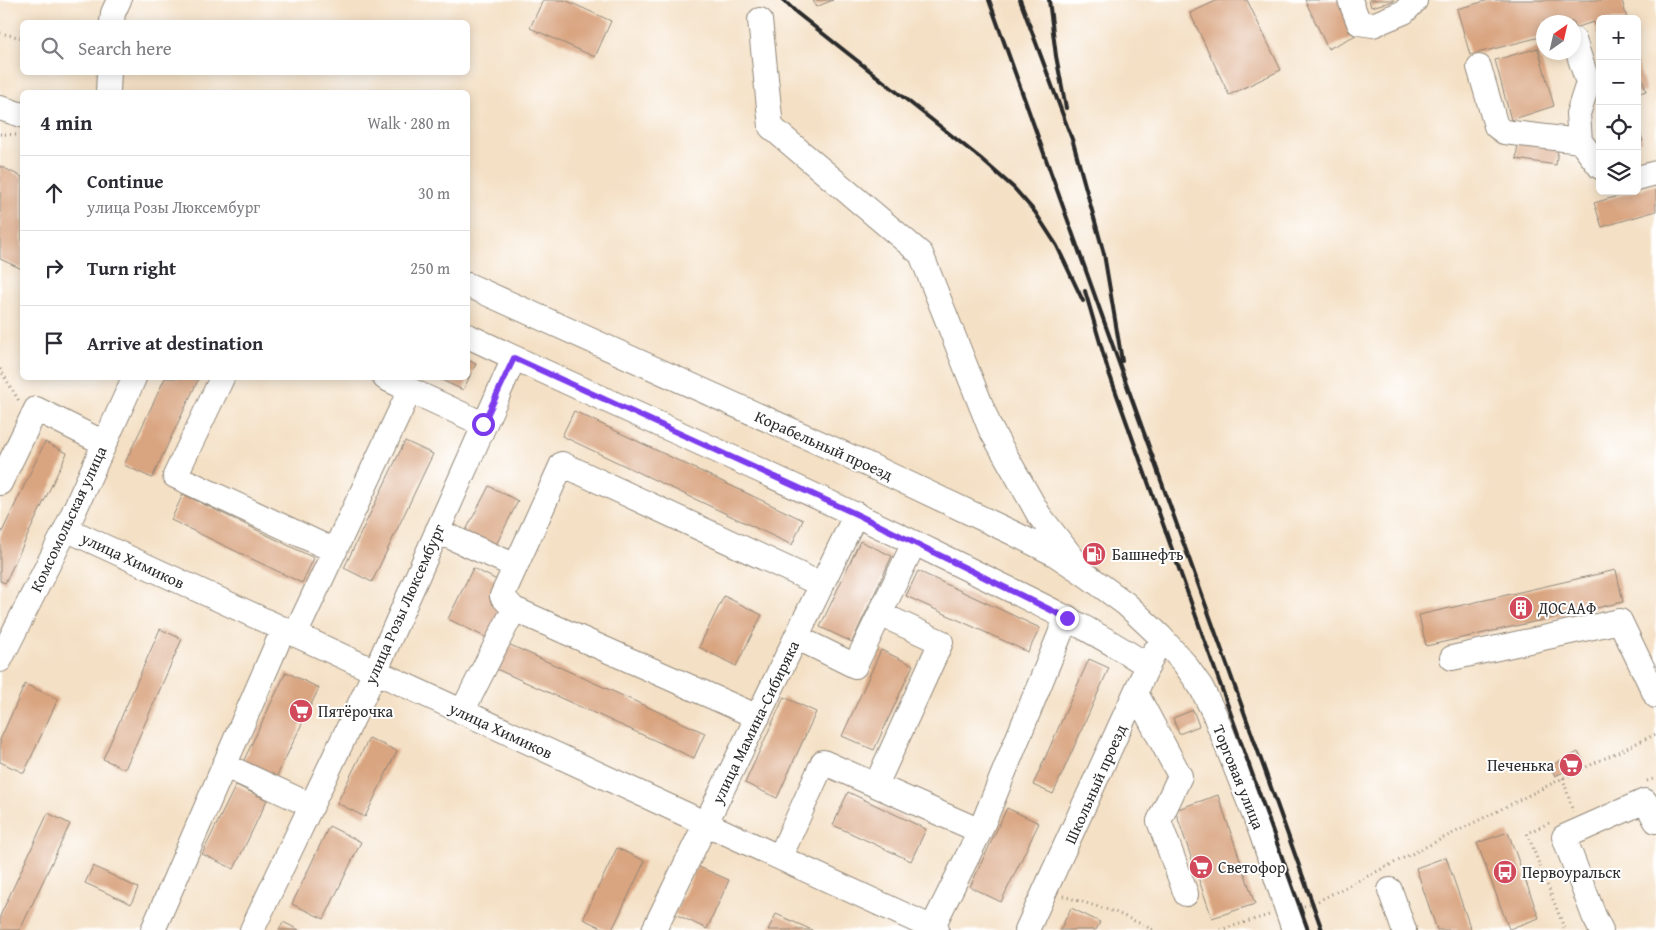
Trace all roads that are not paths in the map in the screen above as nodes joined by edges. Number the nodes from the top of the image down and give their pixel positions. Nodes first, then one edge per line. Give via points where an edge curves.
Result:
1 (118, 0) edge
2 (1350, 0) edge
3 (1415, 0) edge
4 (112, 20) edge
5 (760, 20) dead end
6 (1581, 60) edge
7 (1479, 67) dead end
8 (110, 75) edge
9 (108, 90) edge
10 (0, 108) edge
11 (20, 113) edge
12 (1580, 141) junction
13 (1596, 162) edge
14 (1656, 173) edge
15 (1641, 177) edge
16 (470, 285) edge
17 (470, 337) edge
18 (514, 358) junction
19 (133, 380) edge
20 (221, 380) edge
21 (389, 380) edge
22 (410, 390) junction
23 (483, 424) junction
24 (104, 443) junction
25 (0, 483) edge
26 (856, 514) junction
27 (66, 529) junction
28 (437, 530) junction
29 (914, 542) junction
30 (335, 551) junction
31 (516, 566) junction
32 (1085, 574) junction
33 (822, 585) junction
34 (514, 609) junction
35 (880, 614) junction
36 (1067, 618) junction
37 (289, 633) junction
38 (796, 637) junction
39 (1161, 637) junction
40 (1452, 658) dead end
41 (0, 660) edge
42 (1148, 666) junction
43 (375, 672) junction
44 (1136, 693) junction
45 (1656, 696) edge
46 (462, 712) junction
47 (758, 717) junction
48 (224, 765) junction
49 (876, 785) junction
50 (312, 806) junction
51 (1656, 821) edge
52 (706, 824) junction
53 (980, 831) junction
54 (780, 857) junction
55 (1390, 890) dead end
56 (1186, 894) dead end
57 (1291, 920) edge
58 (934, 929) edge
59 (153, 930) edge
60 (252, 930) edge
61 (654, 930) edge
62 (1027, 930) edge
63 (1404, 930) edge
64 (1601, 930) edge

1 - 4 street
2 - 3 street via 1359,23 1373,25 1404,12
5 - 32 street via 771,127 920,254 990,428 1039,515
6 - 12 street via 1588,83 1578,114
7 - 12 street via 1496,126 1504,132
8 - 9 street
10 - 11 street
12 - 13 street
14 - 15 street
16 - 32 street, Корабельный проезд via 880,470 1053,553
17 - 18 street
18 - 23 street, улица Розы Люксембург
18 - 26 street
19 - 24 street, Комсомольская улица
20 - 30 street via 175,476
21 - 22 street
22 - 23 street
22 - 30 street
23 - 28 street, улица Розы Люксембург
24 - 25 street via 36,409
24 - 27 street, Комсомольская улица
26 - 29 street
26 - 33 street, улица Мамина-Сибиряка
27 - 37 street, улица Химиков
27 - 41 street, Комсомольская улица
28 - 31 street
28 - 43 street, улица Розы Люксембург
29 - 35 street
29 - 36 street
30 - 37 street
31 - 33 street via 562,464
31 - 34 street via 502,596
32 - 39 street, Корабельный проезд via 1126,604
33 - 38 street, улица Мамина-Сибиряка
34 - 46 street
34 - 47 street
35 - 38 street via 855,666
35 - 49 street via 941,642
36 - 42 street
36 - 53 street
37 - 43 street, улица Химиков
37 - 48 street
38 - 47 street, улица Мамина-Сибиряка
39 - 42 street, Школьный проезд
39 - 57 street, Торговая улица via 1201,687 1214,713 1261,832
40 - 45 street via 1620,621
42 - 44 street, Школьный проезд
43 - 46 street, улица Химиков
43 - 50 street, улица Розы Люксембург
44 - 56 street via 1180,776 1159,821
44 - 62 street, Школьный проезд
46 - 52 street, улица Химиков
47 - 52 street, улица Мамина-Сибиряка
48 - 50 street
48 - 59 street
49 - 53 street
49 - 54 street via 823,762
50 - 60 street, улица Розы Люксембург
51 - 64 street via 1645,801 1564,837
52 - 54 street, улица Химиков
52 - 61 street, улица Мамина-Сибиряка
53 - 58 street
54 - 58 street, улица Химиков
55 - 63 street

